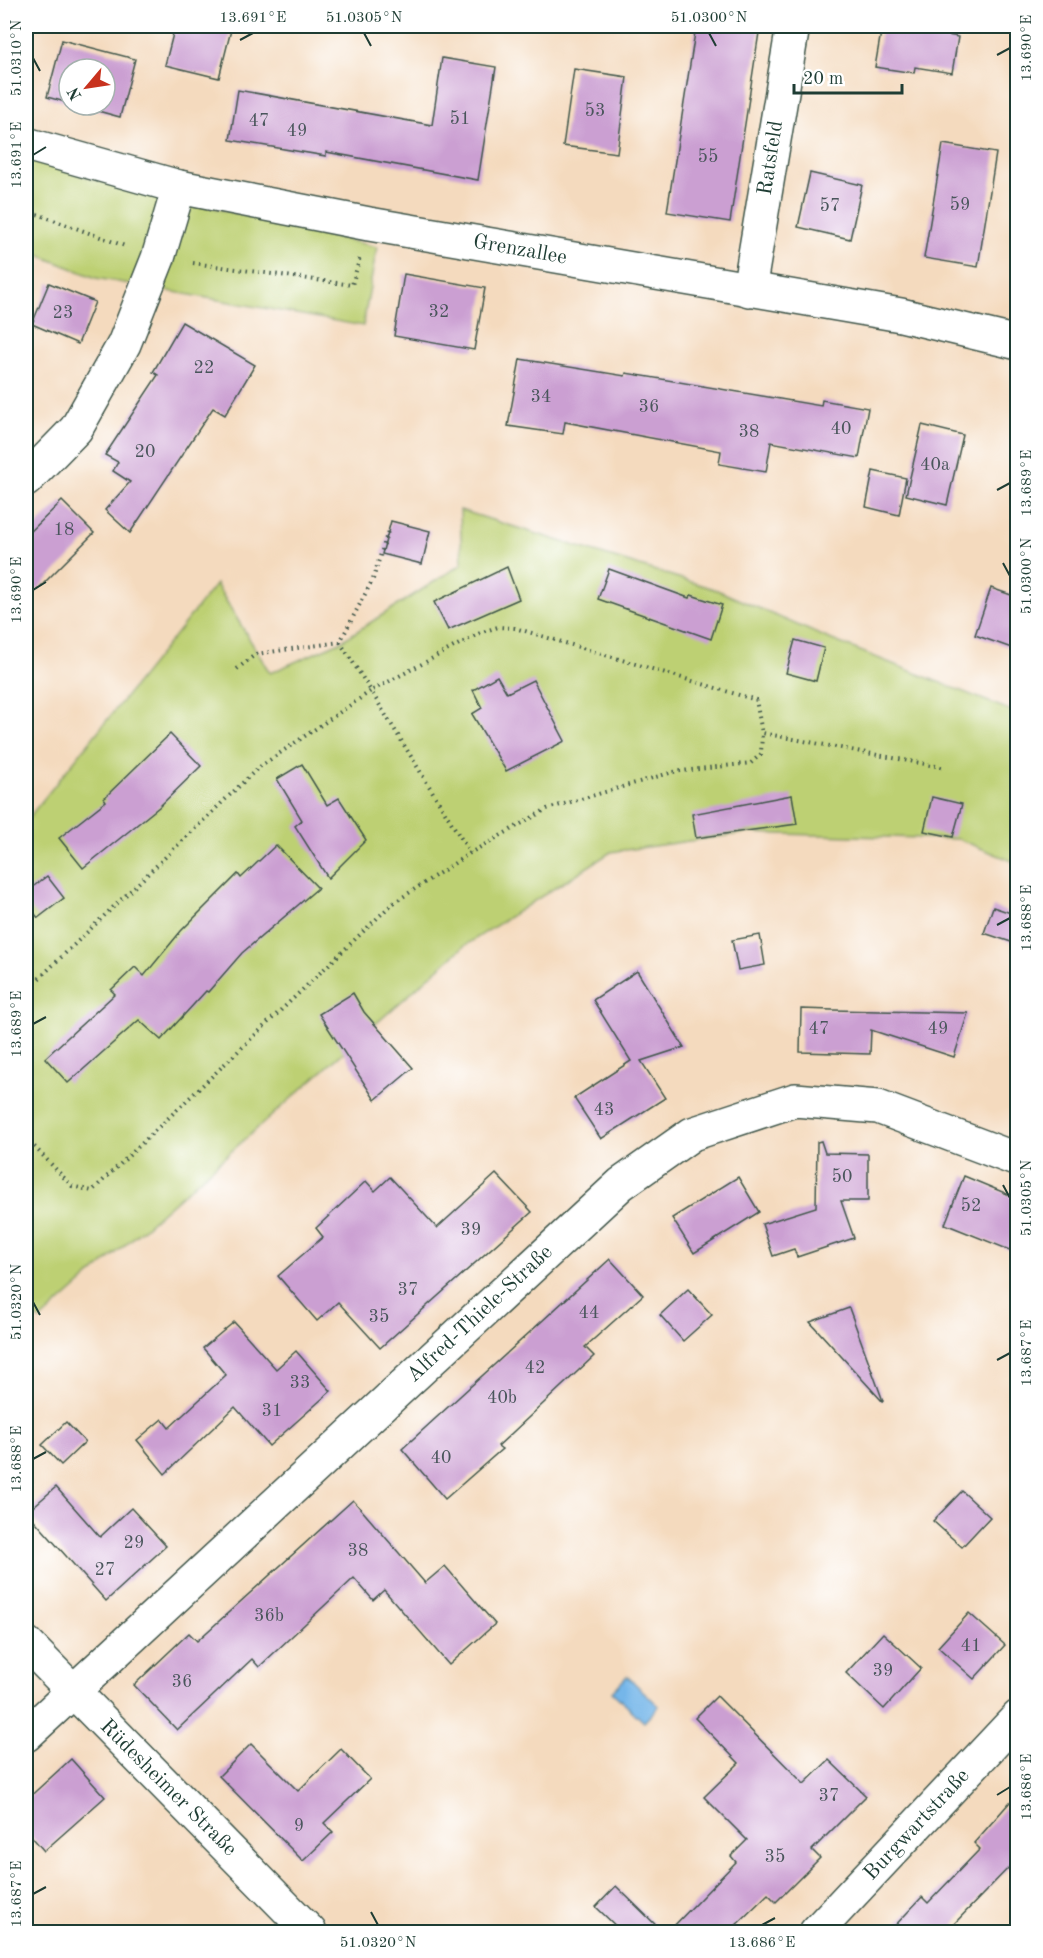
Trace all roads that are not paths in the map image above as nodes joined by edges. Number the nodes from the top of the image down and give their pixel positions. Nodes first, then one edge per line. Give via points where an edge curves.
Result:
1 (793, 26) edge
2 (26, 144) edge
3 (179, 187) junction
4 (749, 290) junction
5 (1017, 342) edge
6 (26, 480) edge
7 (1017, 1160) edge
8 (26, 1643) edge
9 (73, 1691) junction
10 (1017, 1717) edge
11 (26, 1735) edge
12 (310, 1932) edge
13 (816, 1932) edge

1 - 4 street, Ratsfeld
2 - 3 street, Grenzallee
3 - 4 street, Grenzallee
3 - 6 street via 158,258 124,344 76,429
4 - 5 street, Grenzallee via 902,315
7 - 9 street, Alfred-Thiele-Straße via 878,1107 795,1100 692,1134 621,1184
8 - 9 street, Rüdesheimer Straße
9 - 11 street, Alfred-Thiele-Straße
9 - 12 street, Rüdesheimer Straße
10 - 13 street, Burgwartstraße

